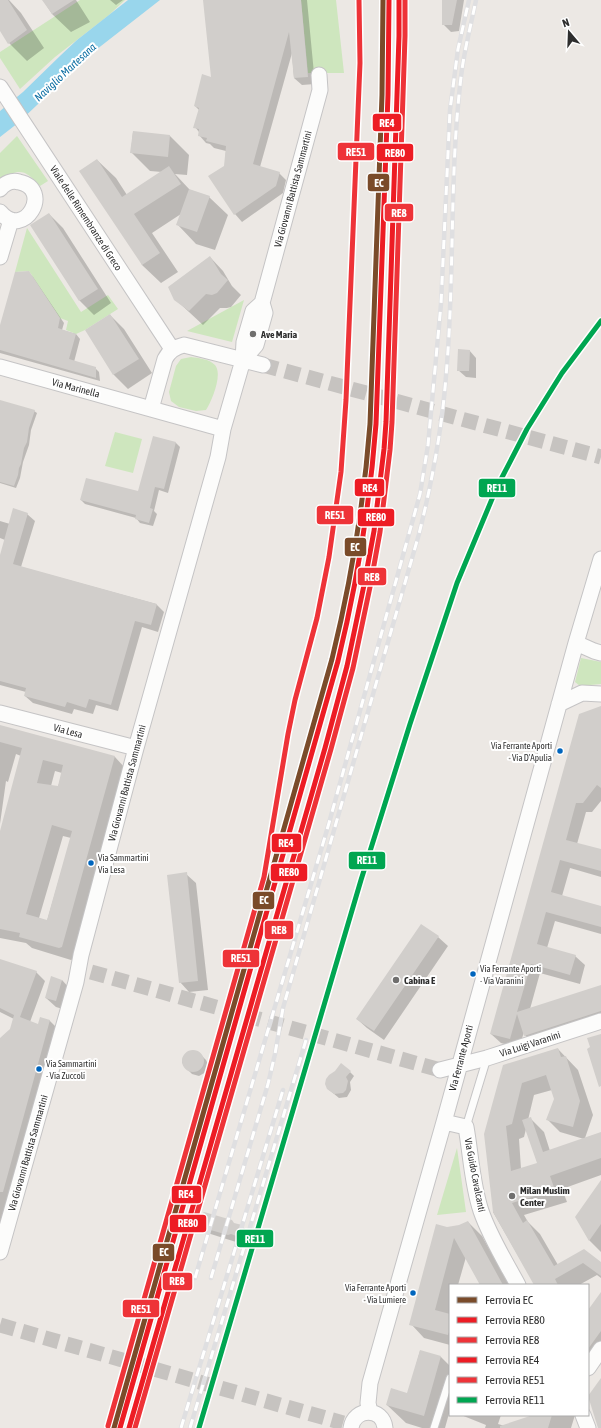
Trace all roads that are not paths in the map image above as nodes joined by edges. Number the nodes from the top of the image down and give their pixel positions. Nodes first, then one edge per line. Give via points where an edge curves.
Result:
1 (319, 75) dead end
2 (3, 91) edge
3 (0, 189) edge
4 (5, 216) edge
5 (0, 257) edge
6 (172, 349) junction
7 (243, 360) junction
8 (263, 365) tunnel mouth
9 (0, 367) edge
10 (151, 409) junction
11 (223, 429) junction
12 (601, 559) edge
13 (576, 643) junction
14 (601, 653) edge
15 (601, 694) edge
16 (559, 704) junction
17 (0, 713) edge
18 (136, 748) junction
19 (601, 1021) edge
20 (487, 1058) junction
21 (459, 1065) junction
22 (440, 1070) tunnel mouth
23 (444, 1122) junction
24 (466, 1127) junction
25 (0, 1252) edge
26 (517, 1284) edge
27 (601, 1349) edge
28 (589, 1367) edge
29 (449, 1381) edge
30 (370, 1412) junction
31 (583, 1416) edge
32 (349, 1425) edge
33 (385, 1428) edge
34 (434, 1428) edge
35 (588, 1428) edge

1 - 7 street, Via Giovanni Battista Sammartini via 320,90 262,303 253,311 244,342
2 - 6 street, Viale delle Rimembranze di Greco
3 - 4 street via 8,183 20,182 29,187 34,195 35,205 30,214 19,220
4 - 5 street
6 - 7 street via 184,345
6 - 10 street via 164,359
7 - 8 street
7 - 11 street, Via Giovanni Battista Sammartini
9 - 10 street, Via Marinella
10 - 11 street, Via Marinella
11 - 18 street, Via Giovanni Battista Sammartini via 218,457
12 - 13 street, Via Ferrante Aporti
13 - 14 street
13 - 16 street, Via Ferrante Aporti
15 - 16 street via 582,693
16 - 21 street, Via Ferrante Aporti
17 - 18 street, Via Lesa
18 - 25 street, Via Giovanni Battista Sammartini via 85,970
19 - 20 street, Via Luigi Varanini
20 - 21 street, Via Luigi Varanini
20 - 24 lane
21 - 22 street, Via Luigi Varanini
21 - 23 street, Via Ferrante Aporti
23 - 24 street, Via Guido Cavalcanti
23 - 30 street, Via Ferrante Aporti via 370,1383
24 - 26 street, Via Guido Cavalcanti via 481,1212
27 - 28 street
29 - 34 lane
30 - 32 street via 357,1416
30 - 33 street via 380,1416
31 - 35 street

